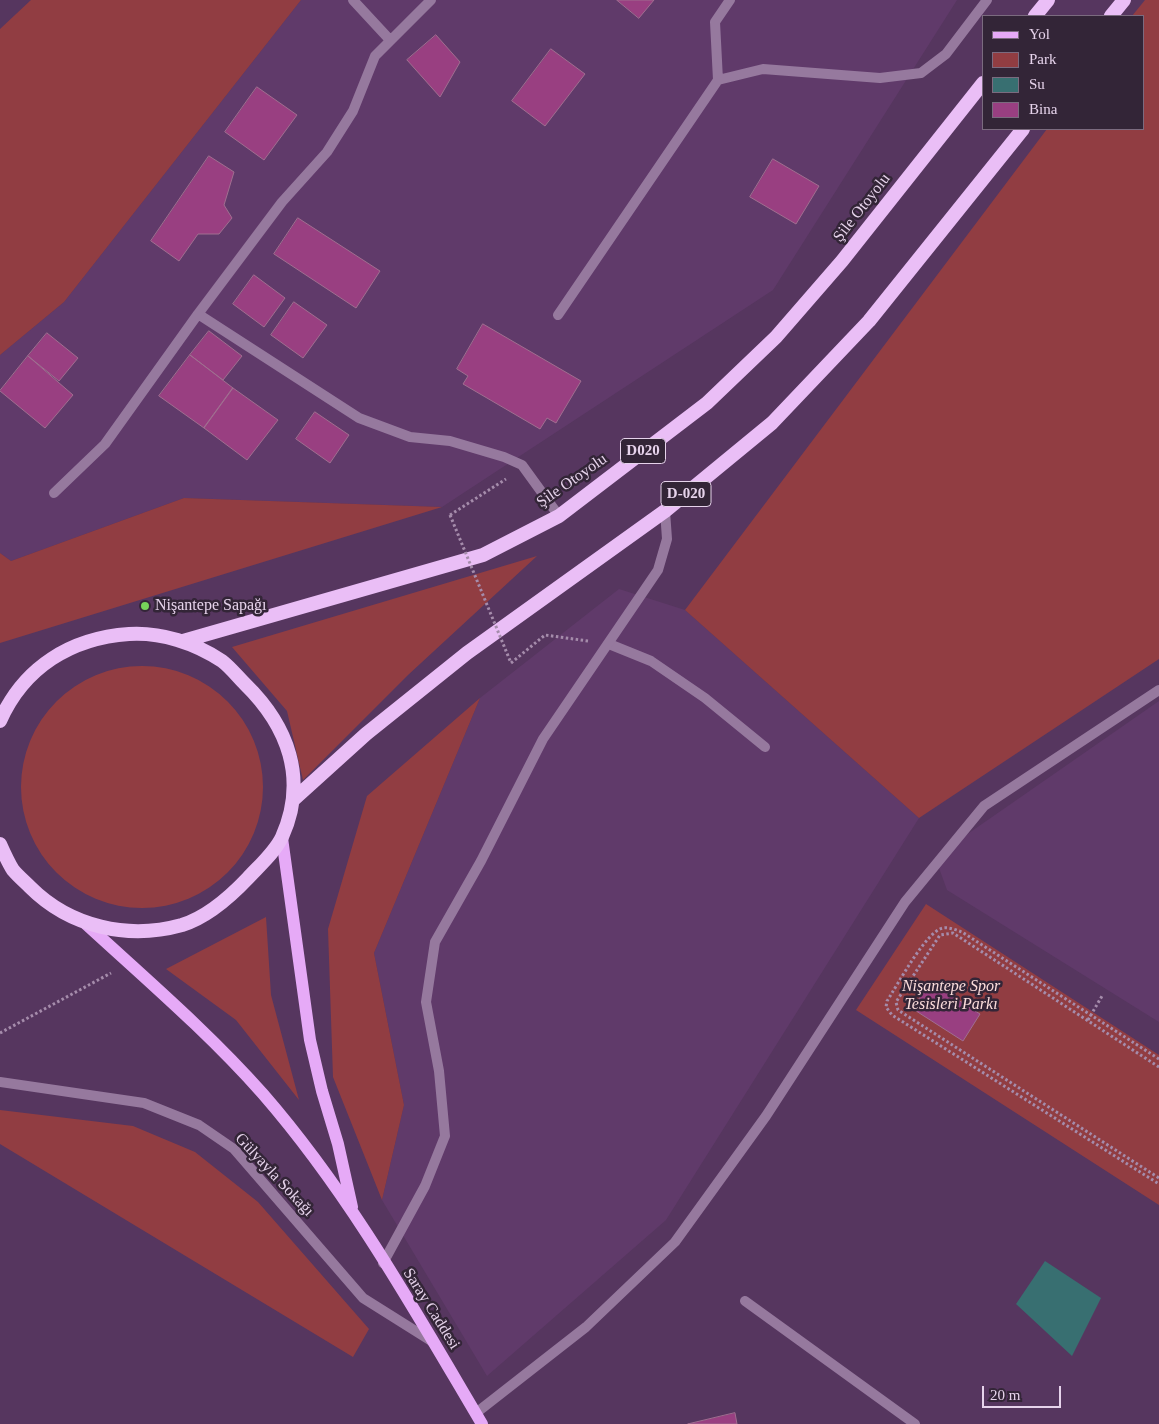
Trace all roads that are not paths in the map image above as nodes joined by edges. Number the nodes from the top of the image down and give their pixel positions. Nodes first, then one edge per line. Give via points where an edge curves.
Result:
1 (353, 0) edge
2 (431, 0) edge
3 (730, 0) edge
4 (986, 0) edge
5 (1048, 0) edge
6 (1124, 0) edge
7 (1036, 15) edge
8 (1112, 15) edge
9 (390, 40) junction
10 (718, 80) junction
11 (982, 84) edge
12 (1022, 130) edge
13 (198, 314) junction
14 (558, 316) dead end
15 (54, 493) dead end
16 (665, 511) junction
17 (559, 516) junction
18 (183, 641) junction
19 (608, 644) junction
20 (1159, 690) edge
21 (5, 701) edge
22 (0, 720) edge
23 (765, 747) dead end
24 (292, 800) junction
25 (282, 838) junction
26 (0, 844) edge
27 (0, 870) edge
28 (20, 877) junction
29 (86, 924) junction
30 (0, 1082) edge
31 (353, 1212) junction
32 (384, 1263) junction
33 (745, 1301) dead end
34 (433, 1342) junction
35 (479, 1419) edge
36 (915, 1424) edge

1 - 9 street
2 - 9 street
3 - 10 street via 715,22
4 - 10 street via 946,54 921,73 880,78 763,69
5 - 7 highway
6 - 8 highway
9 - 13 street via 375,56 352,111 327,152 282,202
10 - 14 street
11 - 17 highway, Şile Otoyolu / D020 via 842,261 776,337 707,403
12 - 16 highway, D-020 via 869,321 772,423
13 - 15 street via 105,444
13 - 17 street via 359,418 410,437 450,441 522,465
16 - 19 street via 667,538 658,570
16 - 24 highway, D-020 via 467,653 366,734
17 - 18 highway, Şile Otoyolu / D020 via 483,554
18 - 21 highway via 144,633 105,636 68,648 35,671
18 - 24 highway via 222,662 254,693 281,728 292,760
19 - 23 street via 651,661 705,698
19 - 32 street via 543,739 481,861 435,942 426,1002 439,1071 445,1136 425,1186
20 - 35 street via 984,806 905,902 766,1116 675,1242 586,1327
21 - 22 highway
24 - 25 highway
25 - 29 highway via 227,901 183,924 135,932
25 - 31 main road via 310,1040
26 - 28 highway
27 - 28 highway
28 - 29 highway via 46,903
29 - 31 main road via 208,1034 258,1089
30 - 34 street, Gülyayla Sokağı via 144,1103 199,1125 234,1149 363,1298
31 - 32 main road, Saray Caddesi
32 - 34 main road, Saray Caddesi
33 - 36 street
34 - 35 main road, Saray Caddesi

